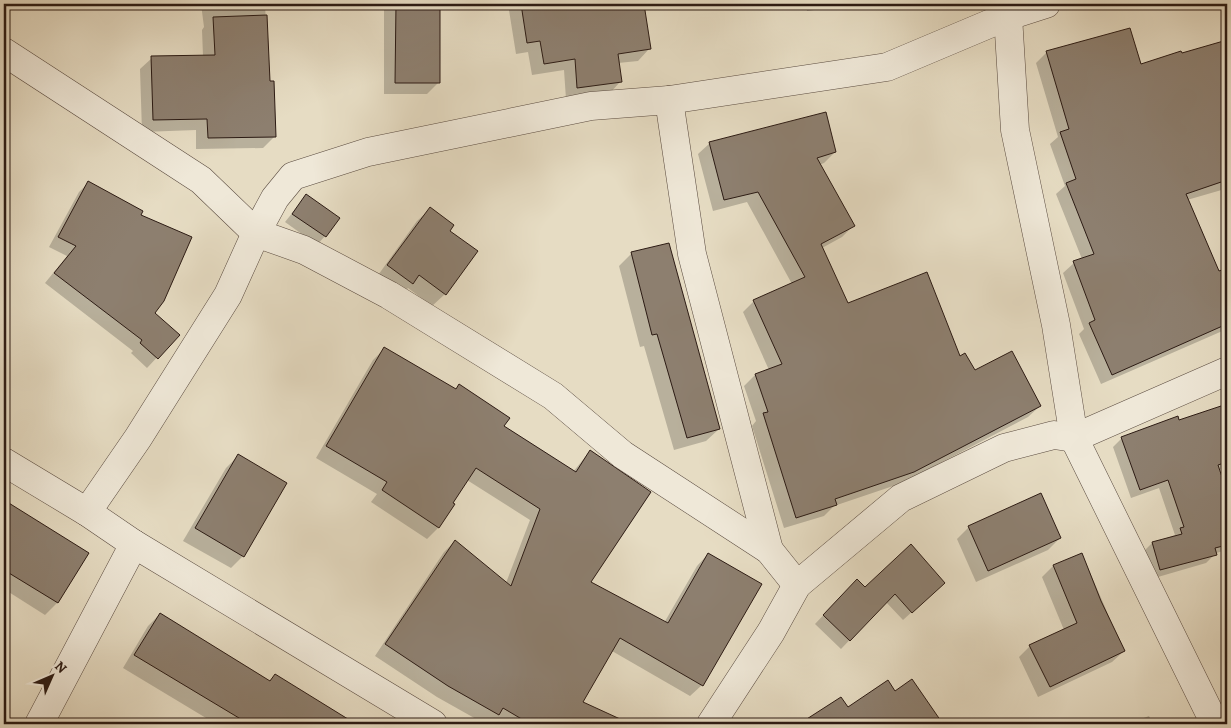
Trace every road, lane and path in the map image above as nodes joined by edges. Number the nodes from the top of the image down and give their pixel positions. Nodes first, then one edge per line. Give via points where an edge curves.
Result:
1 (1046, 4) edge
2 (1005, 10) edge
3 (4, 52) edge
4 (669, 100) junction
5 (256, 232) junction
6 (1227, 371) edge
7 (1074, 438) junction
8 (4, 462) edge
9 (87, 512) junction
10 (134, 544) junction
11 (769, 550) junction
12 (797, 585) junction
13 (39, 724) edge
14 (433, 724) edge
15 (712, 724) edge
16 (1215, 724) edge

1 - 2 street
2 - 4 street via 888,67
2 - 7 street via 1015,130 1056,325
3 - 5 street via 201,180
4 - 5 street via 591,106 368,152 294,176 274,198
4 - 11 street via 692,254
5 - 9 street via 228,295
5 - 11 street via 304,250 398,300 553,396 623,455
6 - 7 street
7 - 12 street via 1054,436 1004,448 901,498
7 - 16 street
8 - 9 street
9 - 10 street
10 - 13 street
10 - 14 street
11 - 12 street
12 - 15 street via 772,632

